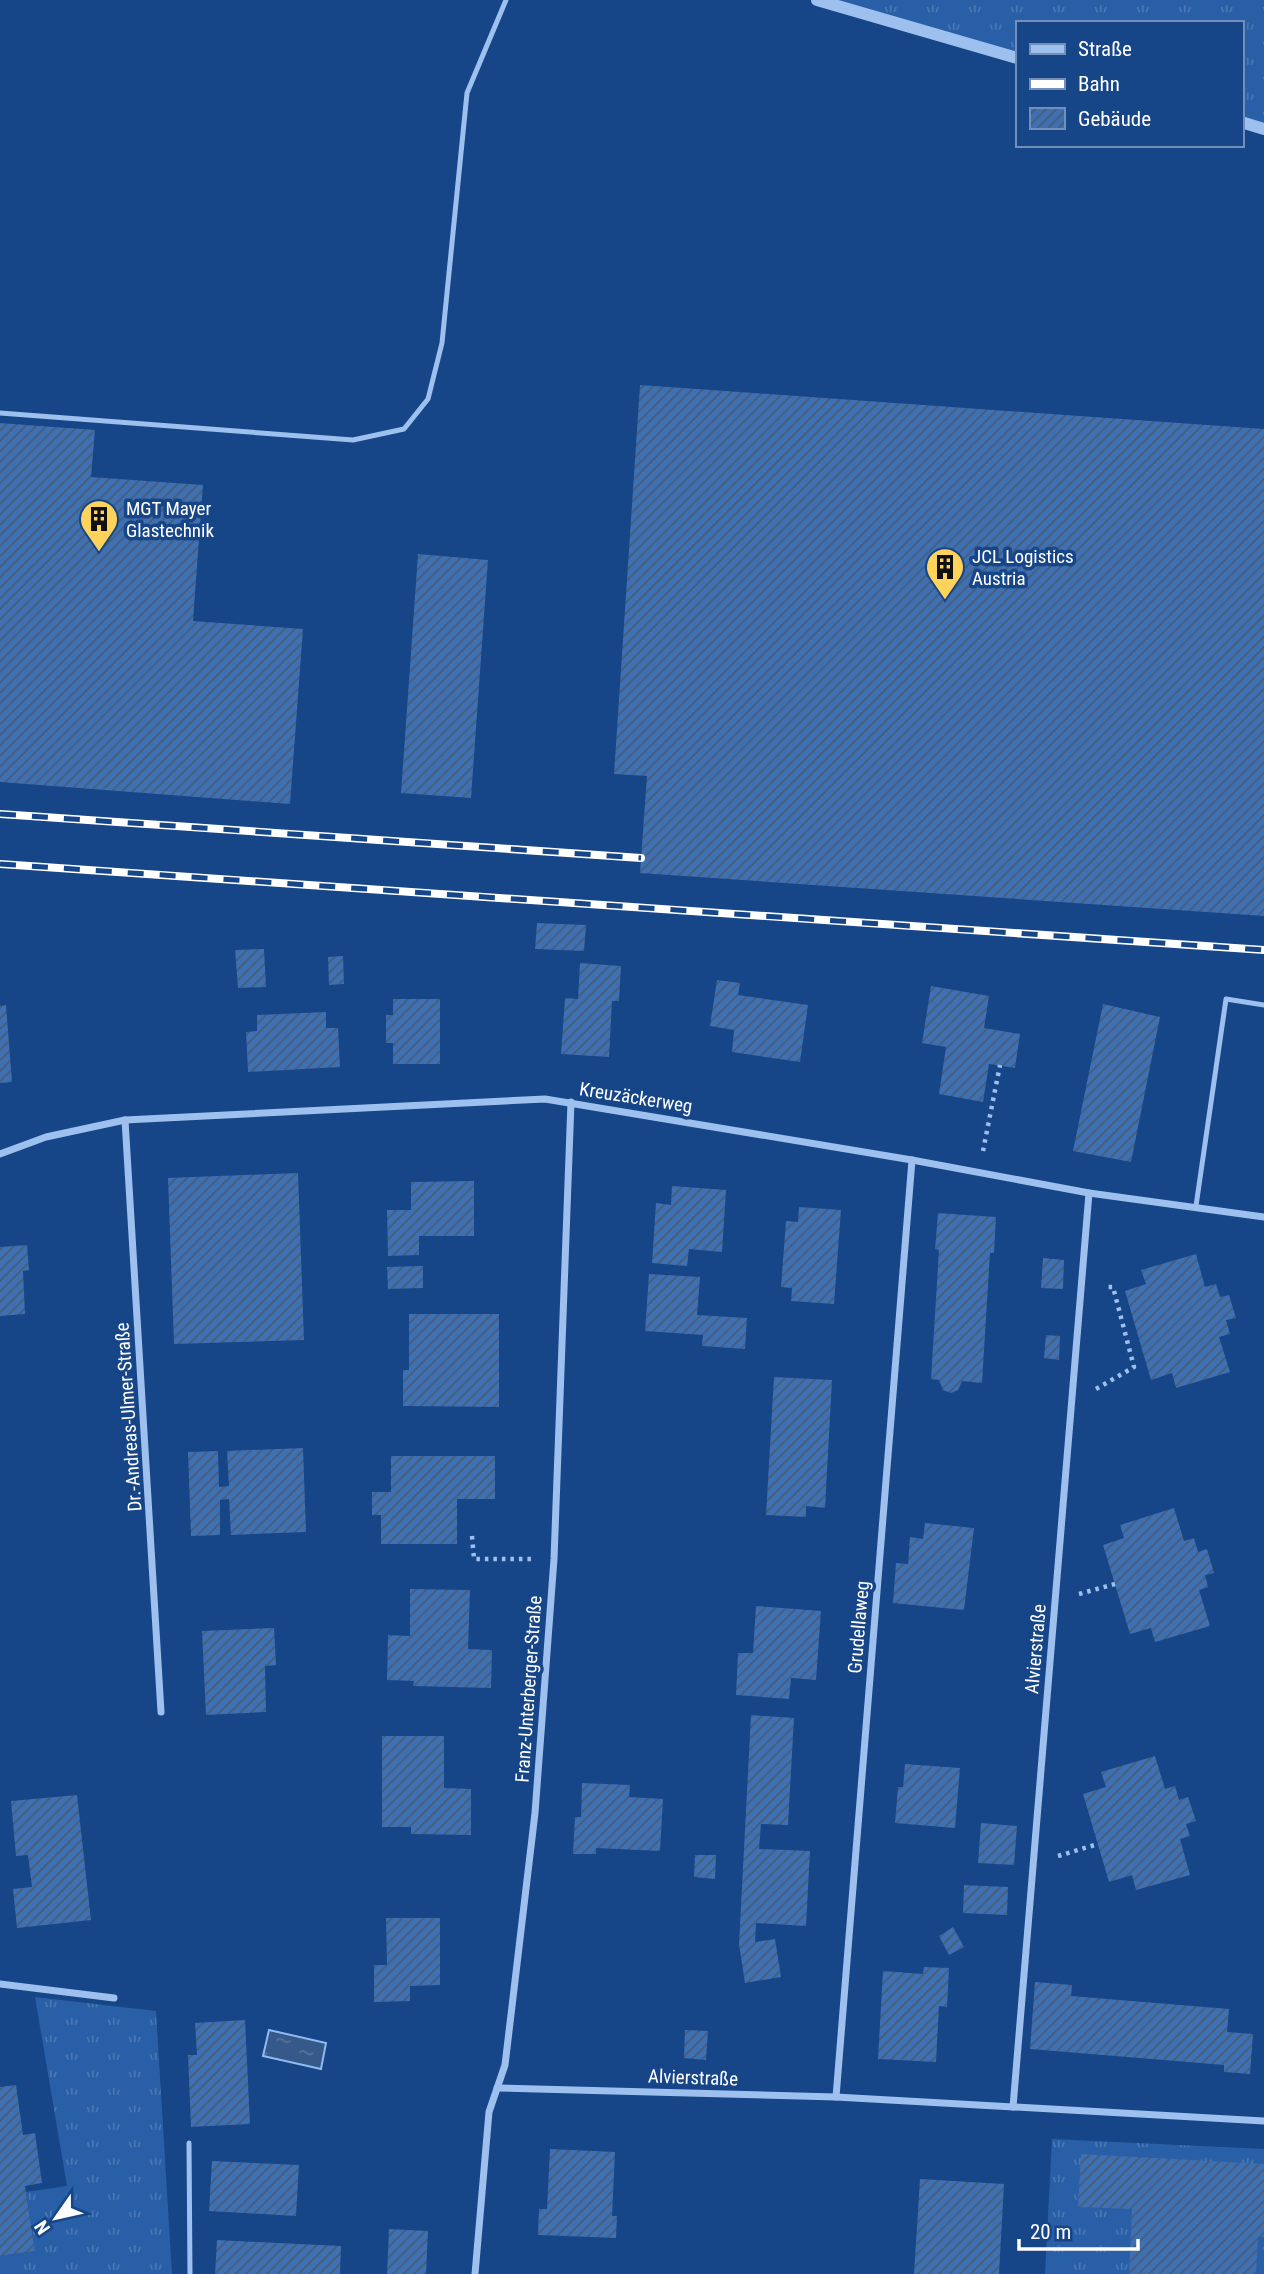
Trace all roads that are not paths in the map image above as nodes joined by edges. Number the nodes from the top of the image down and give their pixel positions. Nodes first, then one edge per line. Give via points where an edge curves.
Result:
1 (506, 0) edge
2 (817, 0) edge
3 (1016, 58) edge
4 (1243, 123) edge
5 (1264, 129) edge
6 (0, 413) edge
7 (1264, 1005) edge
8 (571, 1102) junction
9 (125, 1120) junction
10 (0, 1154) edge
11 (912, 1160) junction
12 (1089, 1193) junction
13 (1196, 1206) junction
14 (1264, 1217) edge
15 (162, 1713) dead end
16 (0, 1984) edge
17 (114, 1998) dead end
18 (497, 2088) junction
19 (836, 2096) junction
20 (1013, 2107) junction
21 (1264, 2121) edge
22 (189, 2143) dead end
23 (190, 2274) edge
24 (475, 2274) edge

1 - 6 lane via 467,93 442,343 428,399 404,429 353,440
2 - 3 street
4 - 5 street
7 - 13 lane via 1226,999
8 - 9 street, Kreuzäckerweg via 545,1098
8 - 11 street, Kreuzäckerweg
8 - 18 street, Franz-Unterberger-Straße via 554,1559 535,1813 505,2065
9 - 10 street, Kreuzäckerweg via 46,1137
9 - 15 street, Dr.-Andreas-Ulmer-Straße
11 - 12 street, Kreuzäckerweg
11 - 19 street, Grudellaweg
12 - 13 street, Kreuzäckerweg
12 - 20 street, Alvierstraße
13 - 14 street, Kreuzäckerweg
16 - 17 street
18 - 19 street, Alvierstraße
18 - 24 street, Franz-Unterberger-Straße via 489,2112
19 - 20 street, Alvierstraße
20 - 21 street, Alvierstraße
22 - 23 lane

